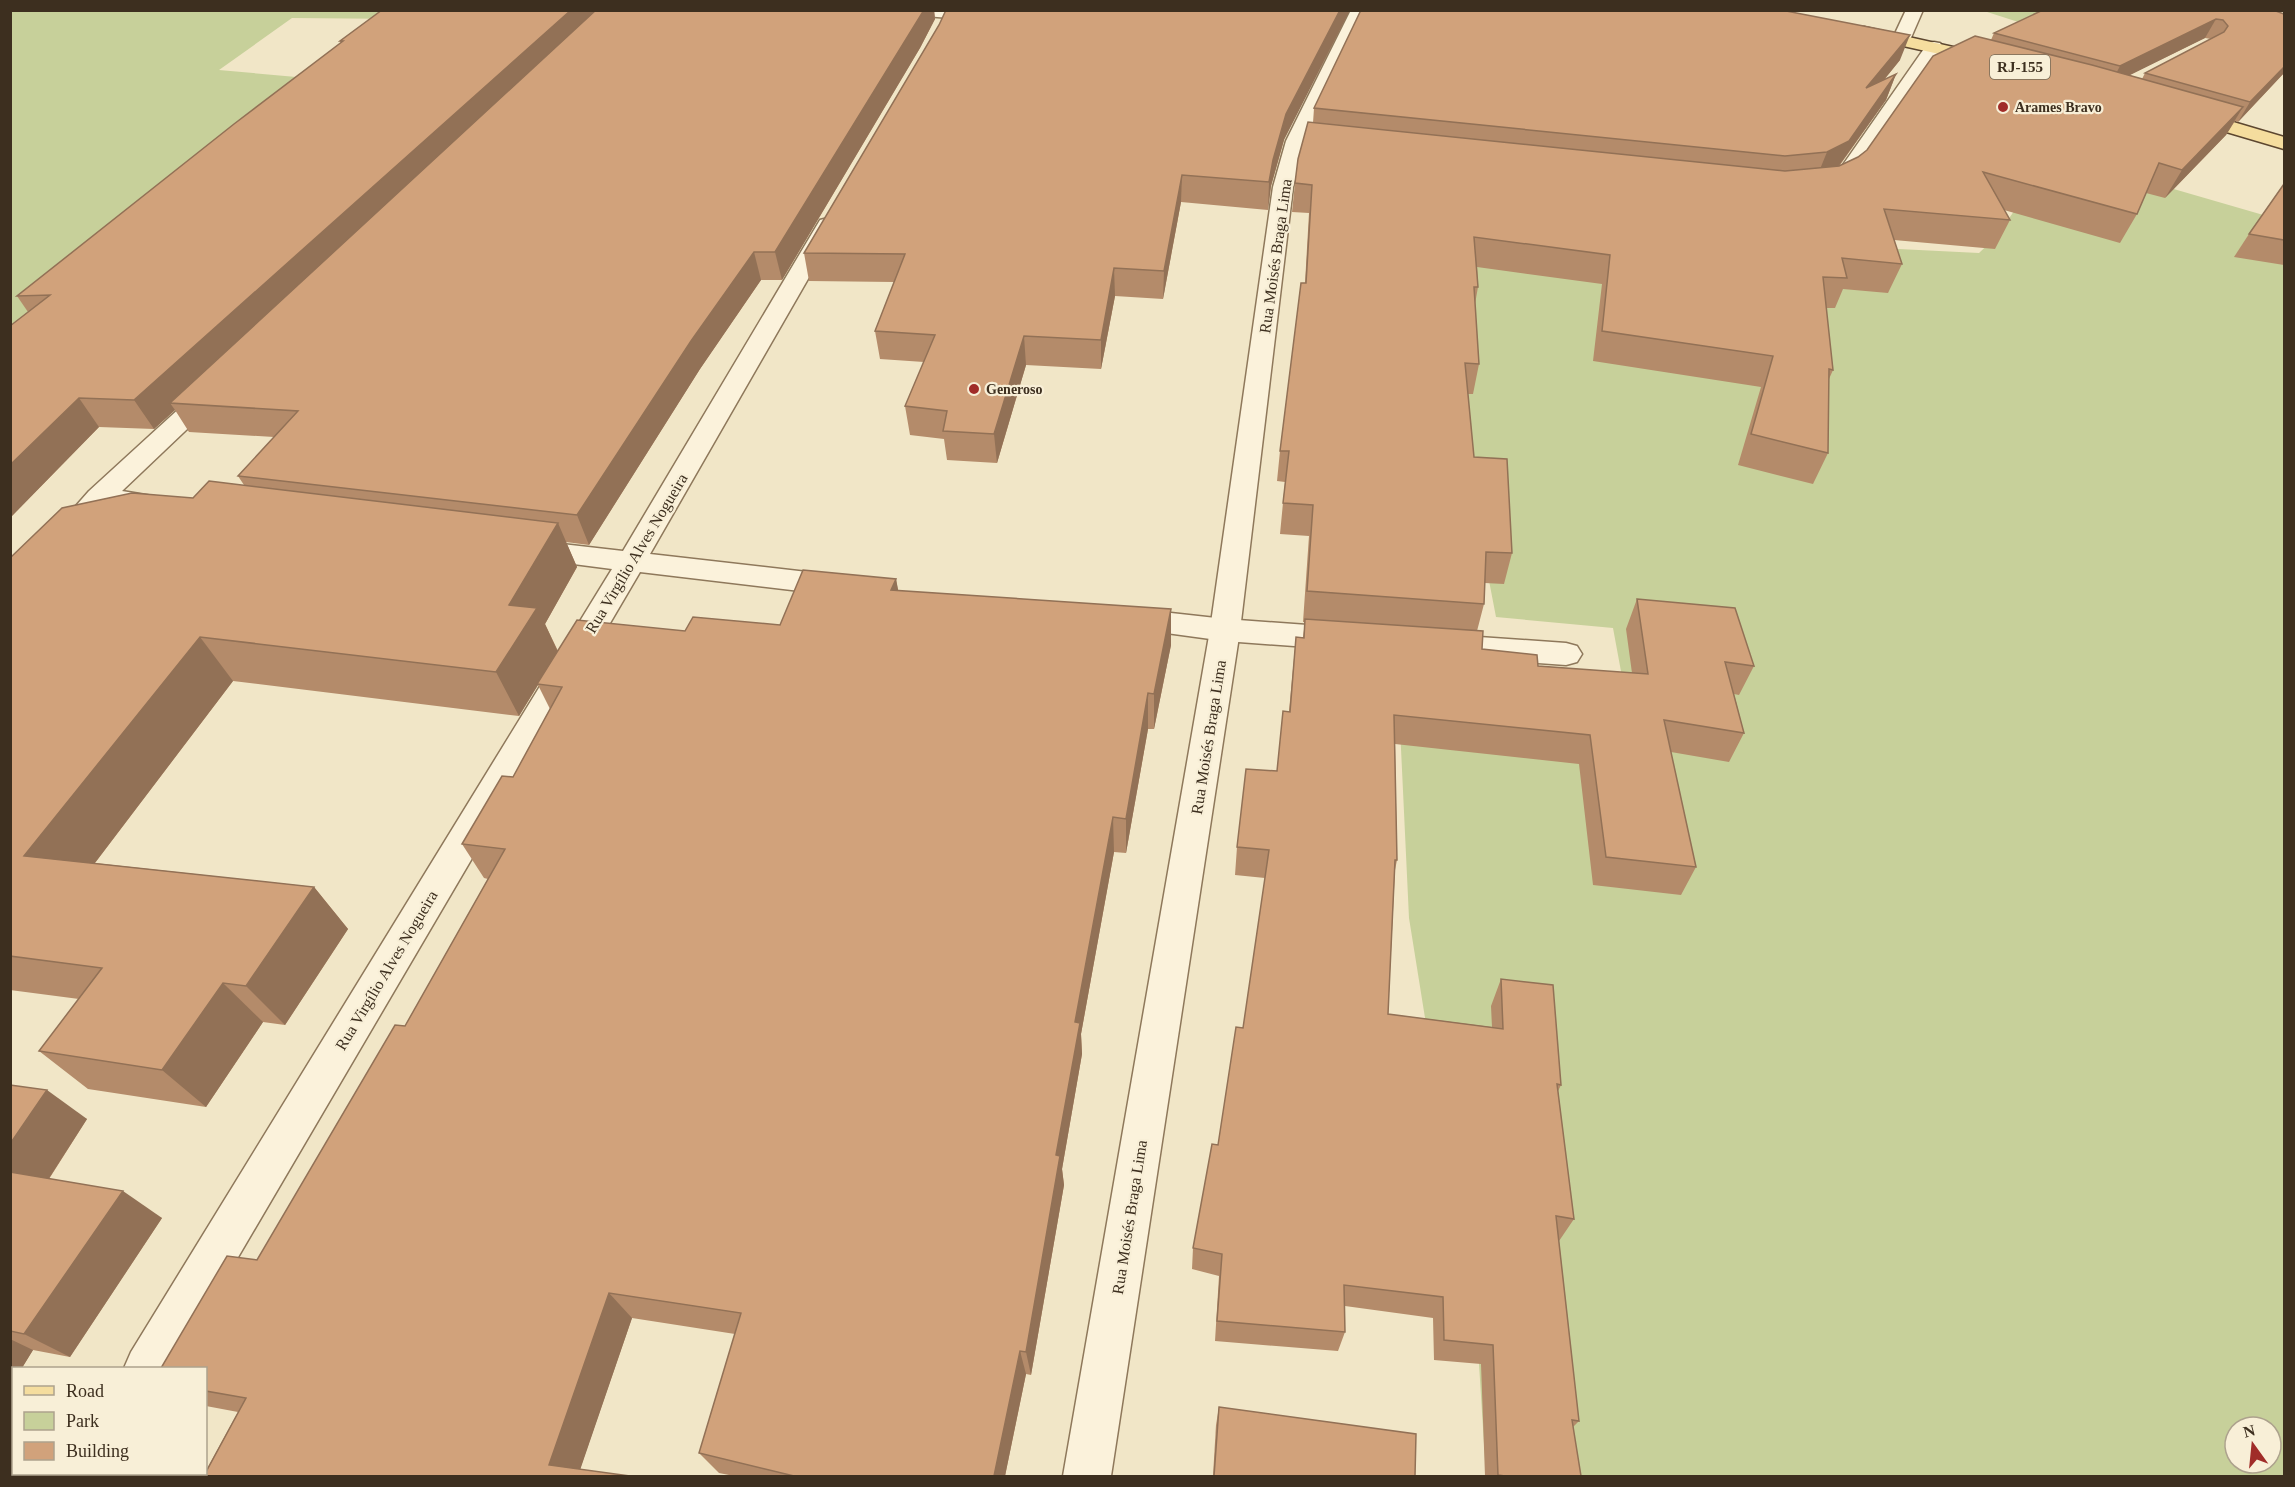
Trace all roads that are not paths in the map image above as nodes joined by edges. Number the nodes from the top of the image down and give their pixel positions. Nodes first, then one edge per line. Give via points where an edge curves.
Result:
1 (912, 10) edge
2 (1360, 10) edge
3 (1916, 10) edge
4 (946, 21) edge
5 (1843, 28) edge
6 (1901, 40) junction
7 (1934, 47) junction
8 (2009, 65) edge
9 (2170, 110) edge
10 (2284, 143) edge
11 (1807, 189) edge
12 (841, 203) edge
13 (229, 375) edge
14 (99, 497) junction
15 (182, 507) edge
16 (75, 520) edge
17 (501, 546) edge
18 (631, 562) junction
19 (868, 589) edge
20 (1094, 615) edge
21 (1225, 630) junction
22 (1378, 641) edge
23 (1413, 644) edge
24 (1566, 654) dead end
25 (148, 1367) edge
26 (1087, 1476) edge

1 - 4 street
2 - 21 street, Rua Moisés Braga Lima via 1307,142 1283,187
3 - 6 street
5 - 6 main road, RJ-155
6 - 7 main road, RJ-155
7 - 8 main road, RJ-155
7 - 11 street via 1839,182
9 - 10 main road
12 - 18 street, Rua Virgílio Alves Nogueira
13 - 14 street
14 - 15 street
14 - 16 street
17 - 18 street
18 - 19 street
18 - 25 street, Rua Virgílio Alves Nogueira
20 - 21 street
21 - 22 street
21 - 26 street, Rua Moisés Braga Lima
23 - 24 street

